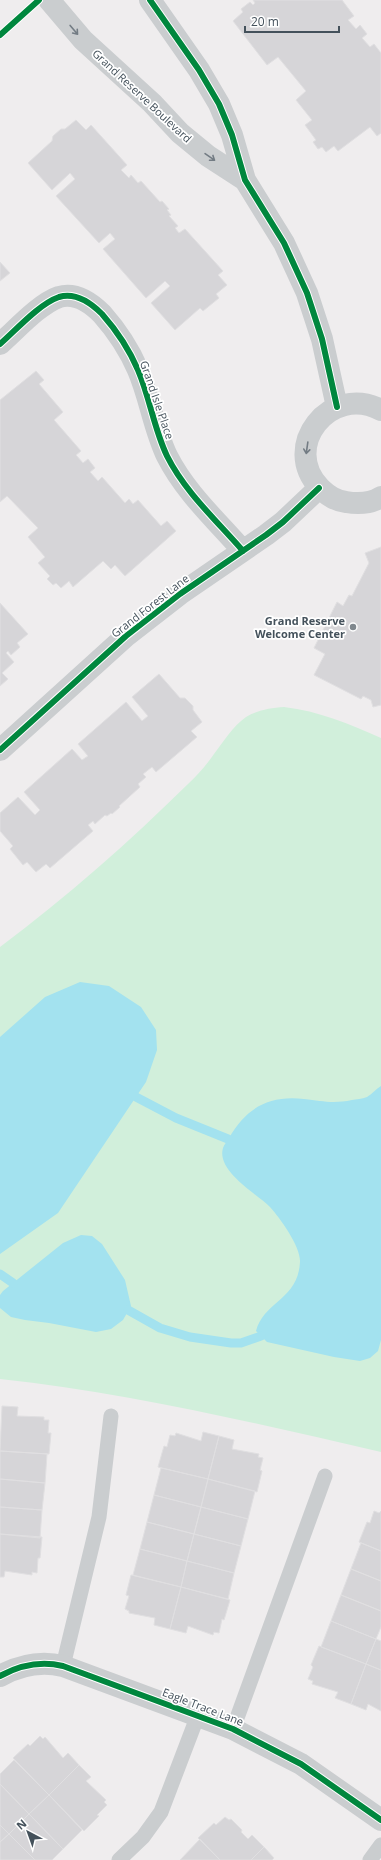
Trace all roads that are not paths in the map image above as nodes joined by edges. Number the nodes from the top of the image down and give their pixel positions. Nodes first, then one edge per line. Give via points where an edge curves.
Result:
1 (49, 0) edge
2 (150, 0) edge
3 (245, 180) junction
4 (0, 344) edge
5 (337, 407) junction
6 (381, 410) edge
7 (319, 488) junction
8 (381, 497) edge
9 (243, 551) junction
10 (0, 750) edge
11 (111, 1416) dead end
12 (325, 1476) dead end
13 (63, 1666) junction
14 (0, 1676) edge
15 (198, 1715) junction
16 (233, 1728) junction
17 (381, 1820) edge
18 (381, 1845) edge
19 (119, 1860) edge
20 (370, 1860) edge

1 -> 3 street, Grand Reserve Boulevard via 83,40 180,133 208,156
2 - 3 street, Grand Reserve Boulevard via 191,58 219,104 232,135
3 - 5 street, Grand Reserve Boulevard via 284,243 307,293 322,339
4 - 9 street, Grand Isle Place via 45,305 60,297 78,297 92,304 125,344 138,371 162,446 175,471
5 - 6 street via 355,403 372,405
5 -> 7 street via 324,414 308,439 308,470
7 - 8 street via 341,502 358,504
7 - 9 street, Grand Forest Lane via 283,522
9 - 10 street, Grand Forest Lane via 180,594 126,636
11 - 13 lane via 100,1517
12 - 16 lane
13 - 14 street, Eagle Trace Lane via 39,1663
13 - 15 street, Eagle Trace Lane
15 - 16 street, Eagle Trace Lane
15 - 19 lane via 161,1812 143,1837
16 - 17 street, Eagle Trace Lane via 301,1764
18 - 20 lane

